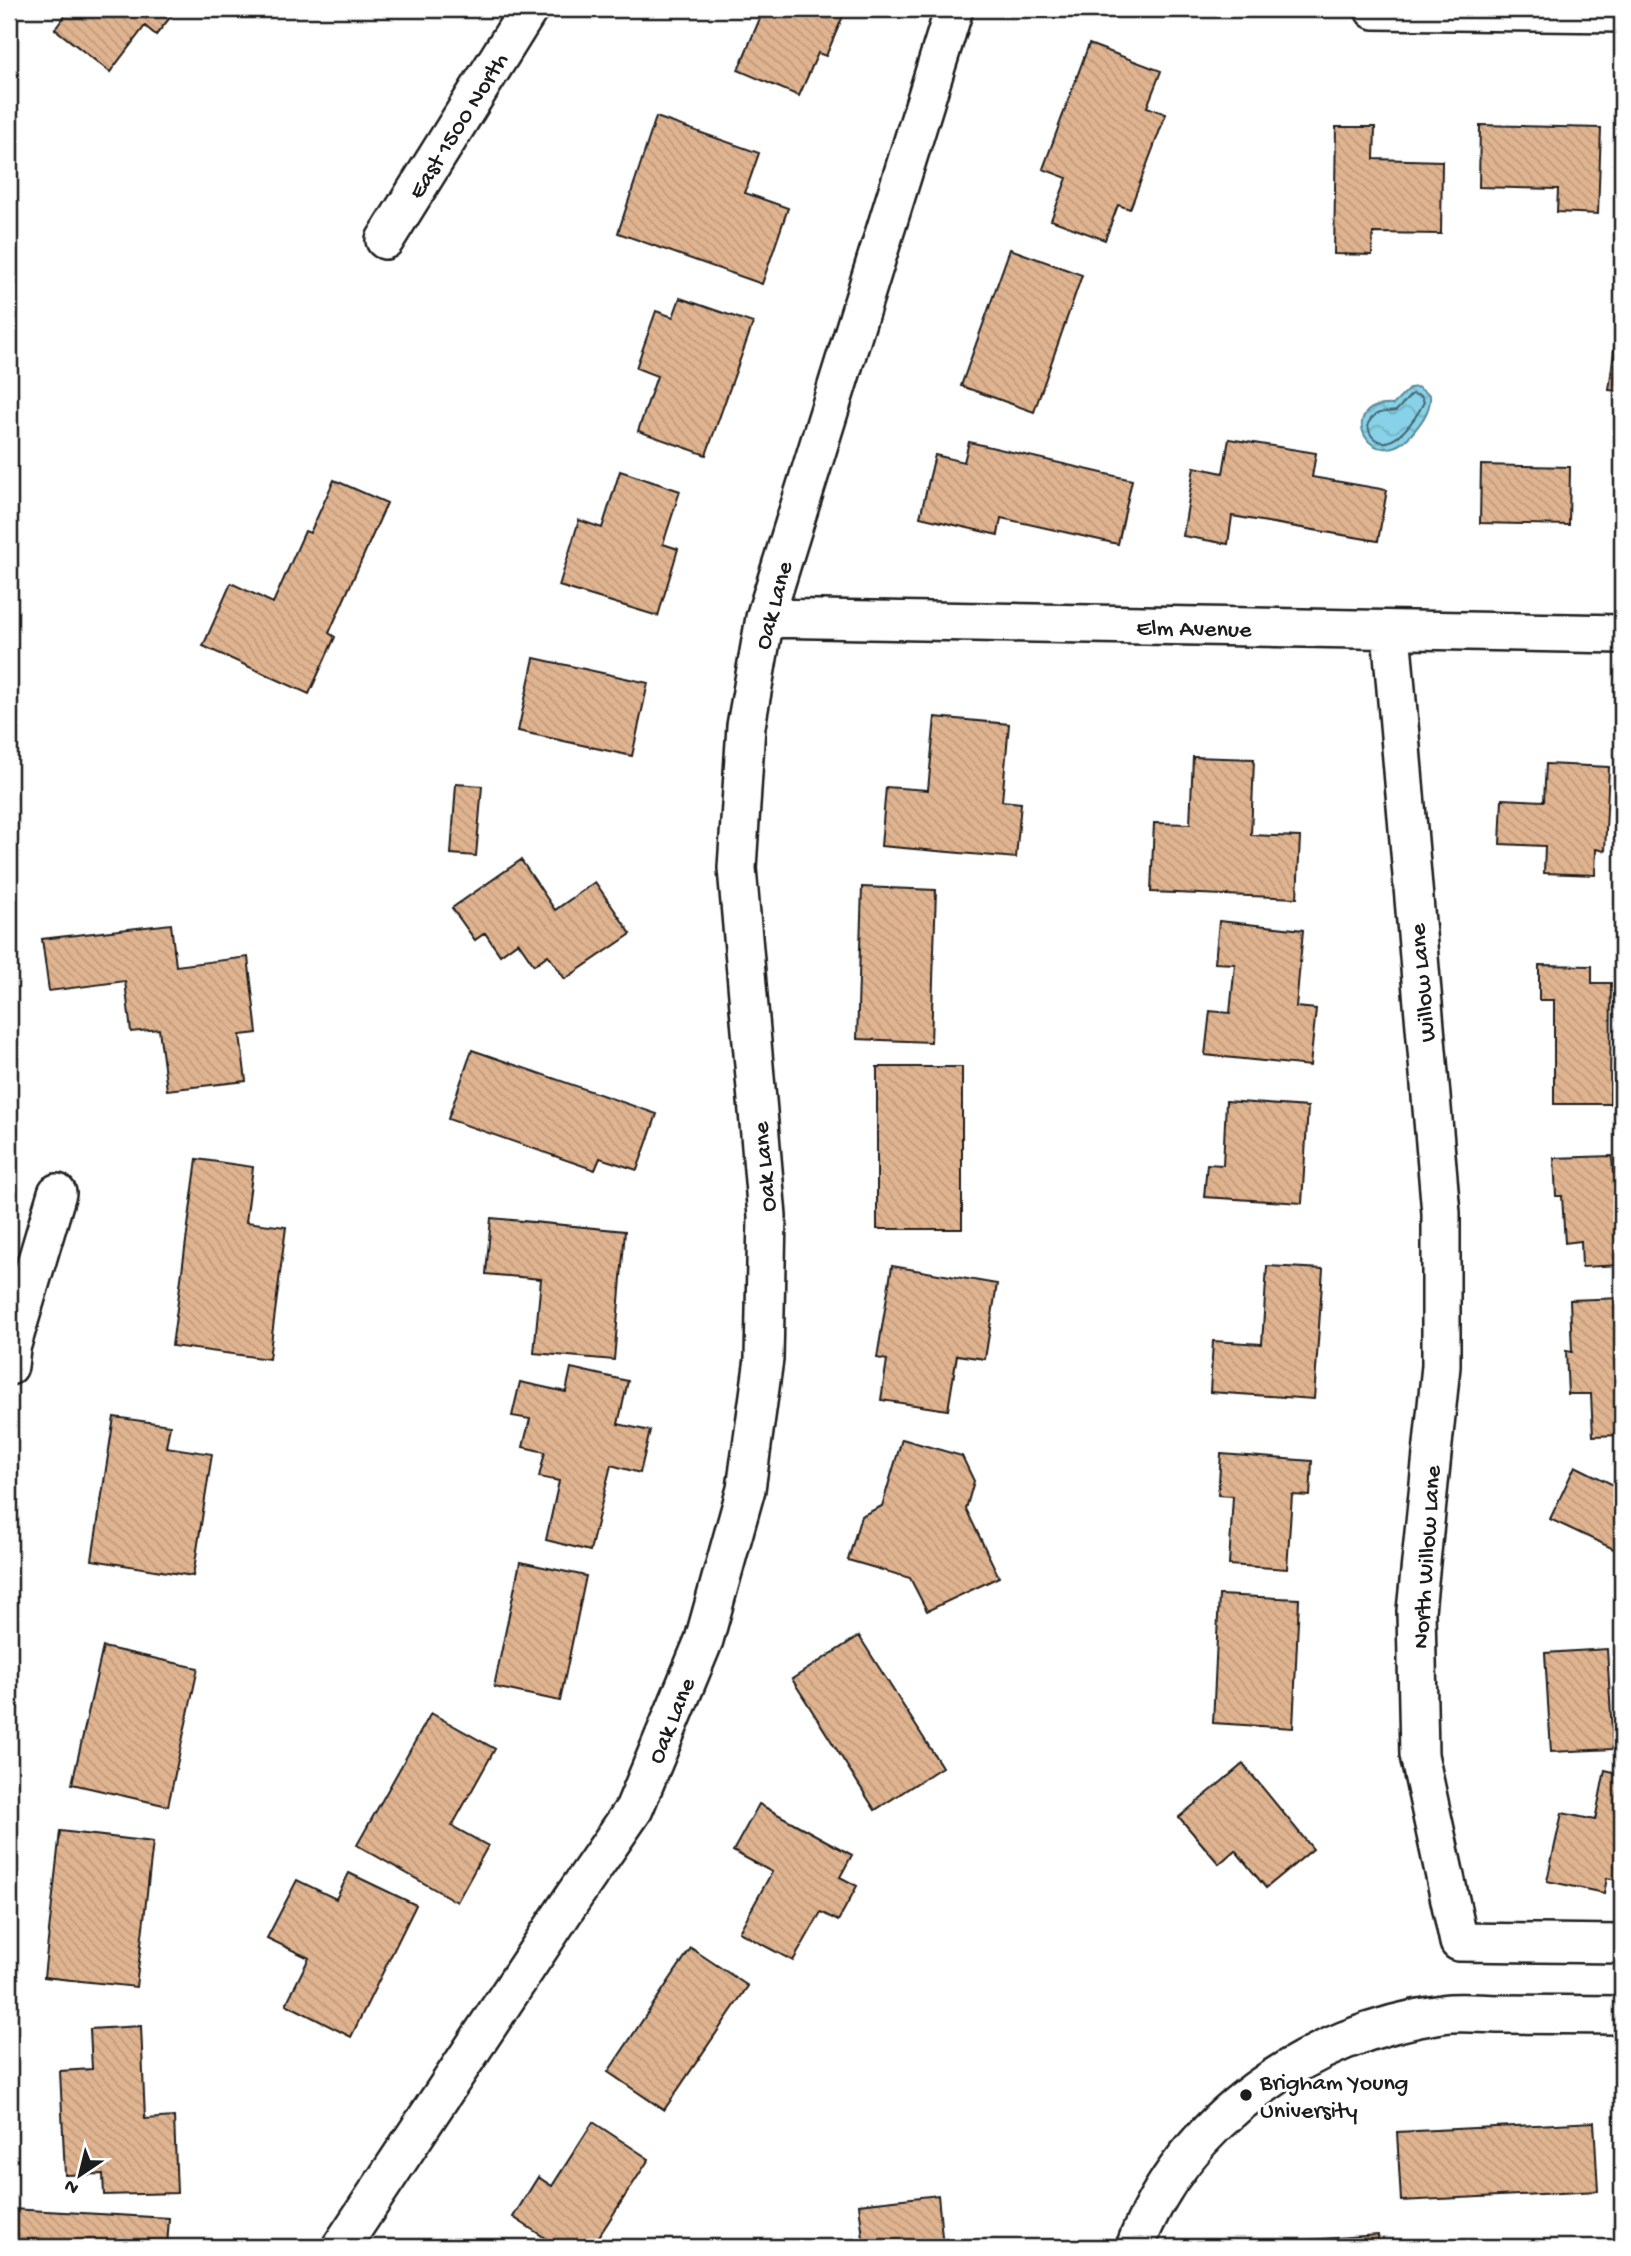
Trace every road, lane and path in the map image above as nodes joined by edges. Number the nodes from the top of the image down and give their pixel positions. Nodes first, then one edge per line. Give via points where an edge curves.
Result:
1 (529, 9) edge
2 (954, 9) edge
3 (1374, 10) edge
4 (1622, 13) edge
5 (385, 240) dead end
6 (765, 618) junction
7 (1391, 631) junction
8 (1622, 634) edge
9 (57, 1193) dead end
10 (1441, 1336) joint
11 (9, 1366) edge
12 (1622, 1944) edge
13 (1622, 2015) edge
14 (341, 2247) edge
15 (1135, 2247) edge

1 - 5 street, East 1500 North
2 - 6 street, Oak Lane
3 - 4 street
6 - 7 street, Elm Avenue
6 - 14 street, Oak Lane via 746,726 737,868 767,1216 764,1359 746,1489 704,1640 634,1809
7 - 8 street, Elm Avenue
7 - 10 street, Willow Lane via 1441,1213
9 - 11 street
10 - 12 street, North Willow Lane via 1416,1611 1419,1755 1459,1942
13 - 15 street via 1444,2014 1386,2025 1321,2049 1270,2078 1223,2117 1178,2169

